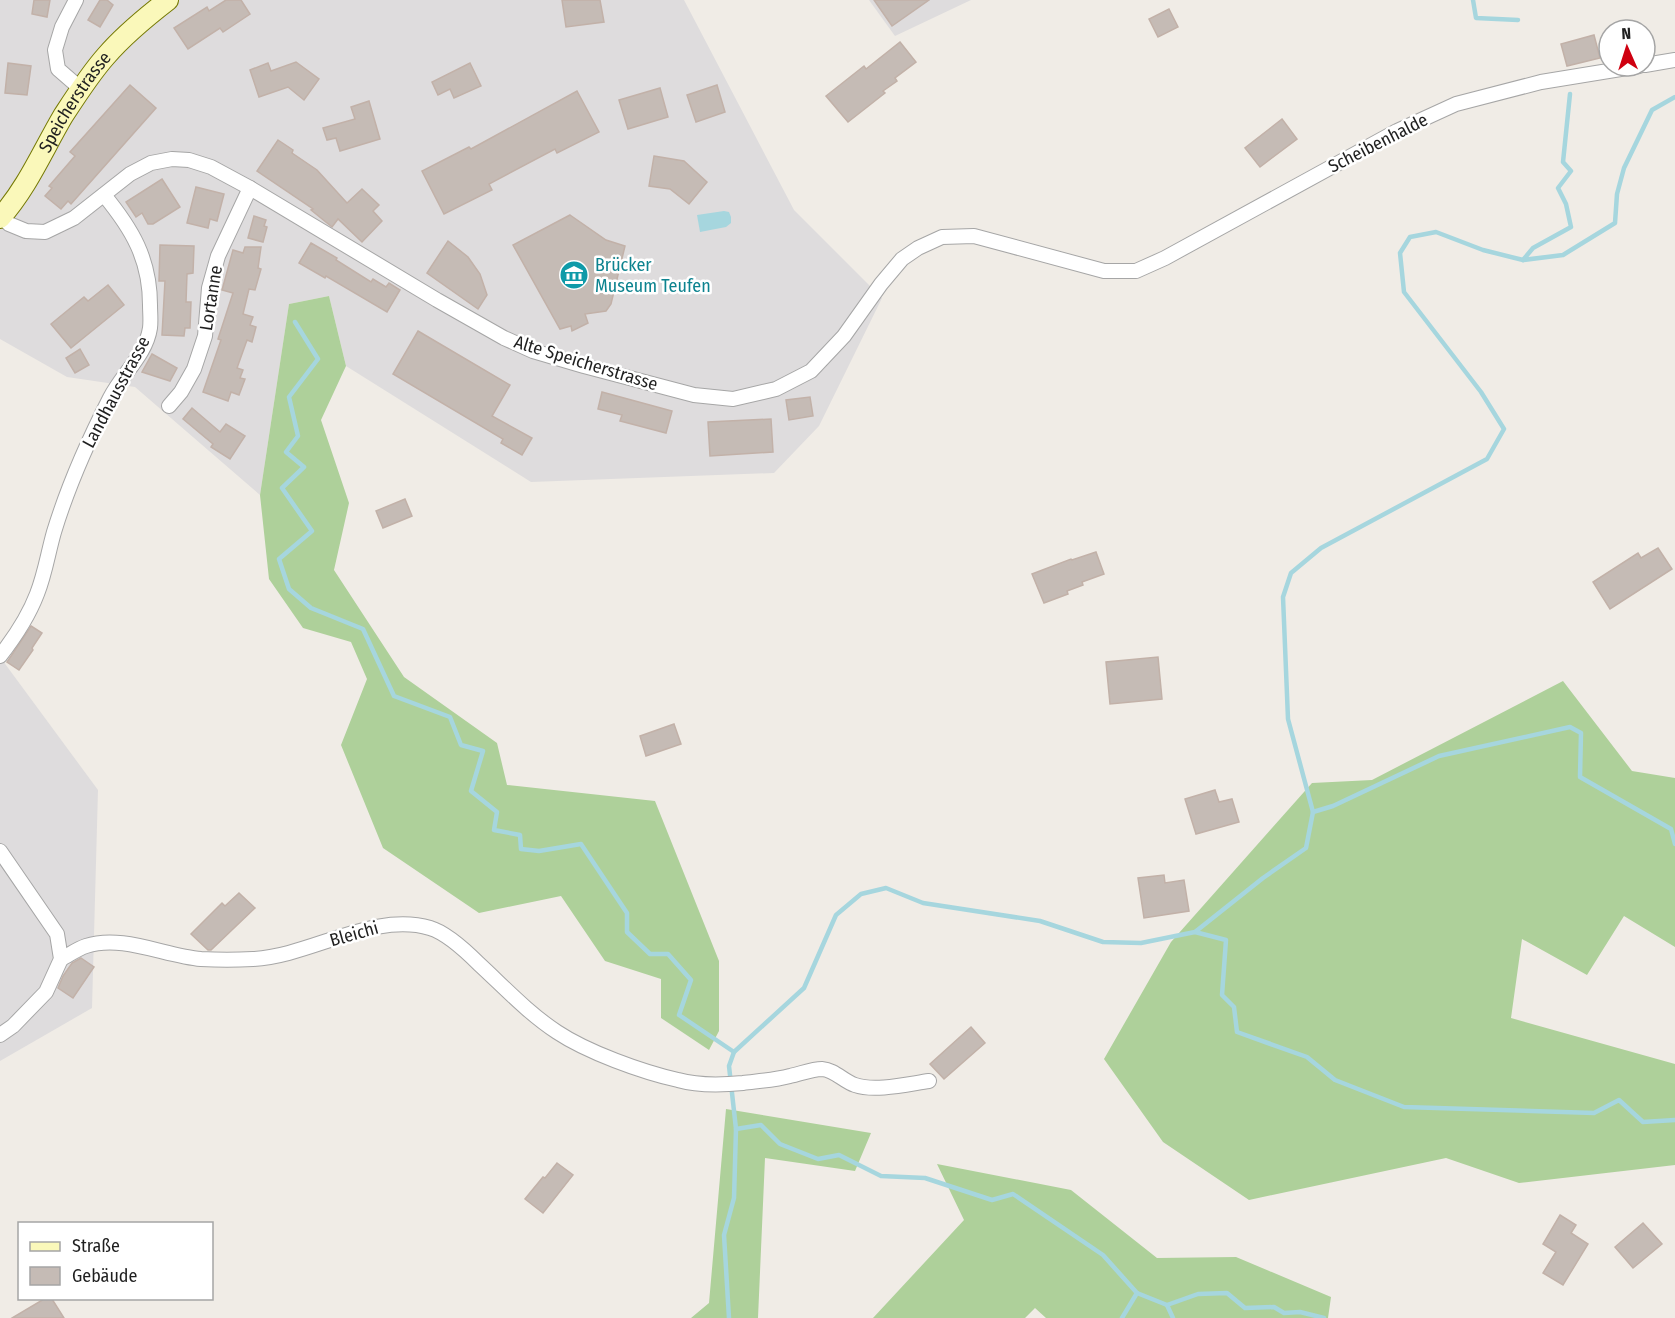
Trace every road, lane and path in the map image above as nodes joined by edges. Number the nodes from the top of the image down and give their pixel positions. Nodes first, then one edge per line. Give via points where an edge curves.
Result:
1 (76, 0) edge
2 (168, 0) edge
3 (1675, 60) edge
4 (1657, 63) edge
5 (1597, 73) edge
6 (81, 89) junction
7 (250, 188) junction
8 (104, 195) junction
9 (1, 217) edge
10 (1136, 271) joint
11 (170, 406) dead end
12 (0, 656) edge
13 (0, 851) edge
14 (61, 959) junction
15 (0, 1035) edge
16 (929, 1081) dead end

1 - 6 street via 55,50 58,69
2 - 6 main road, Speicherstrasse via 106,56
3 - 4 street
5 - 10 street, Scheibenhalde via 1541,82 1456,104 1397,131
6 - 9 main road, Speicherstrasse via 20,193
7 - 8 street, Alte Speicherstrasse via 211,167 172,159 151,163 130,174
7 - 10 street, Alte Speicherstrasse via 437,300 533,351 694,395 733,399 776,389 811,371 844,336 902,259 942,237 974,236 1104,271
7 - 11 street, Lortanne via 218,256 209,288 205,336 194,369
8 - 9 street, Alte Speicherstrasse via 74,218 45,232 26,231
8 - 12 street, Landhausstrasse via 121,215 146,265 150,328 143,349 111,395 94,429 54,532 37,595
13 - 14 street via 57,934
14 - 15 street via 46,992
14 - 16 street, Bleichi via 86,946 109,943 200,959 255,959 294,953 369,928 398,923 432,928 459,945 556,1031 610,1057 680,1081 742,1083 821,1069 870,1087

